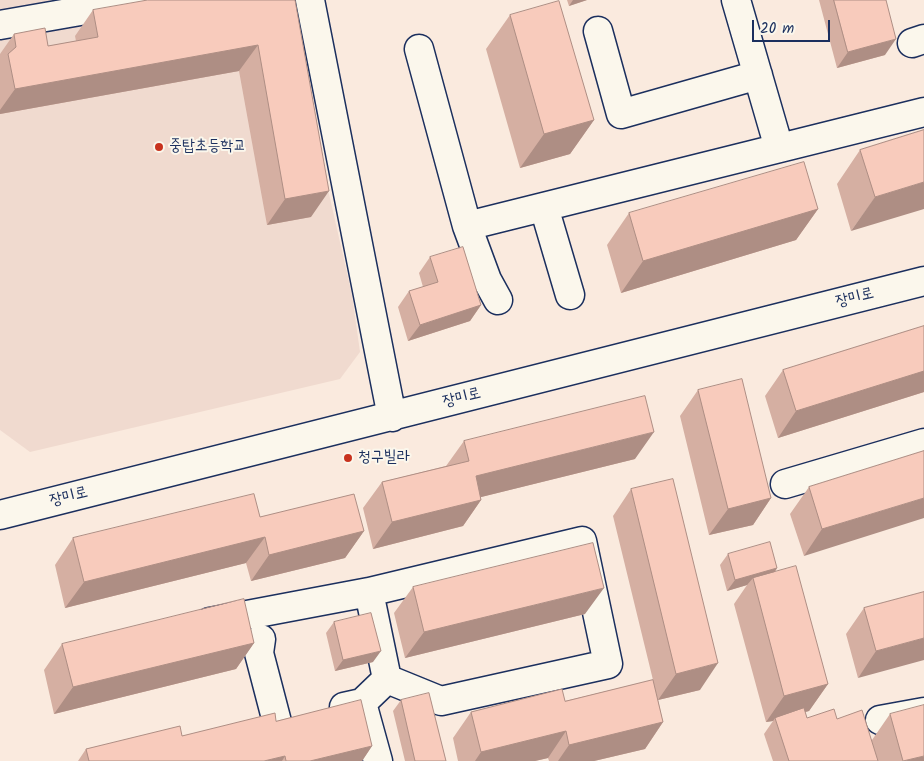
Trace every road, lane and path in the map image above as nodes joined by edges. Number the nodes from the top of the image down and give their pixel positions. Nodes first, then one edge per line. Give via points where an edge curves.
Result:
1 (143, 0) edge
2 (310, 0) edge
3 (736, 0) edge
4 (0, 25) edge
5 (598, 31) dead end
6 (419, 49) dead end
7 (758, 75) junction
8 (924, 112) edge
9 (778, 148) junction
10 (544, 207) junction
11 (467, 226) junction
12 (924, 281) edge
13 (570, 295) dead end
14 (498, 300) dead end
15 (392, 417) junction
16 (924, 443) edge
17 (784, 484) dead end
18 (0, 515) edge
19 (369, 592) junction
20 (182, 627) edge
21 (261, 639) dead end
22 (387, 679) junction
23 (362, 703) junction
24 (924, 712) edge
25 (880, 720) dead end
26 (277, 722) junction
27 (248, 728) edge
28 (378, 761) edge

1 - 4 street
2 - 15 street
3 - 7 street
5 - 7 street via 621,114
6 - 11 street
7 - 9 street
8 - 9 street
9 - 10 street
10 - 11 street
10 - 13 street
11 - 14 street
12 - 15 street, 장미로
15 - 18 street, 장미로
16 - 17 street
19 - 20 street
19 - 22 street
19 - 22 street via 582,541 608,664 441,701
21 - 26 street via 259,653
22 - 23 street
23 - 26 street
23 - 28 street
24 - 25 street
26 - 27 street

